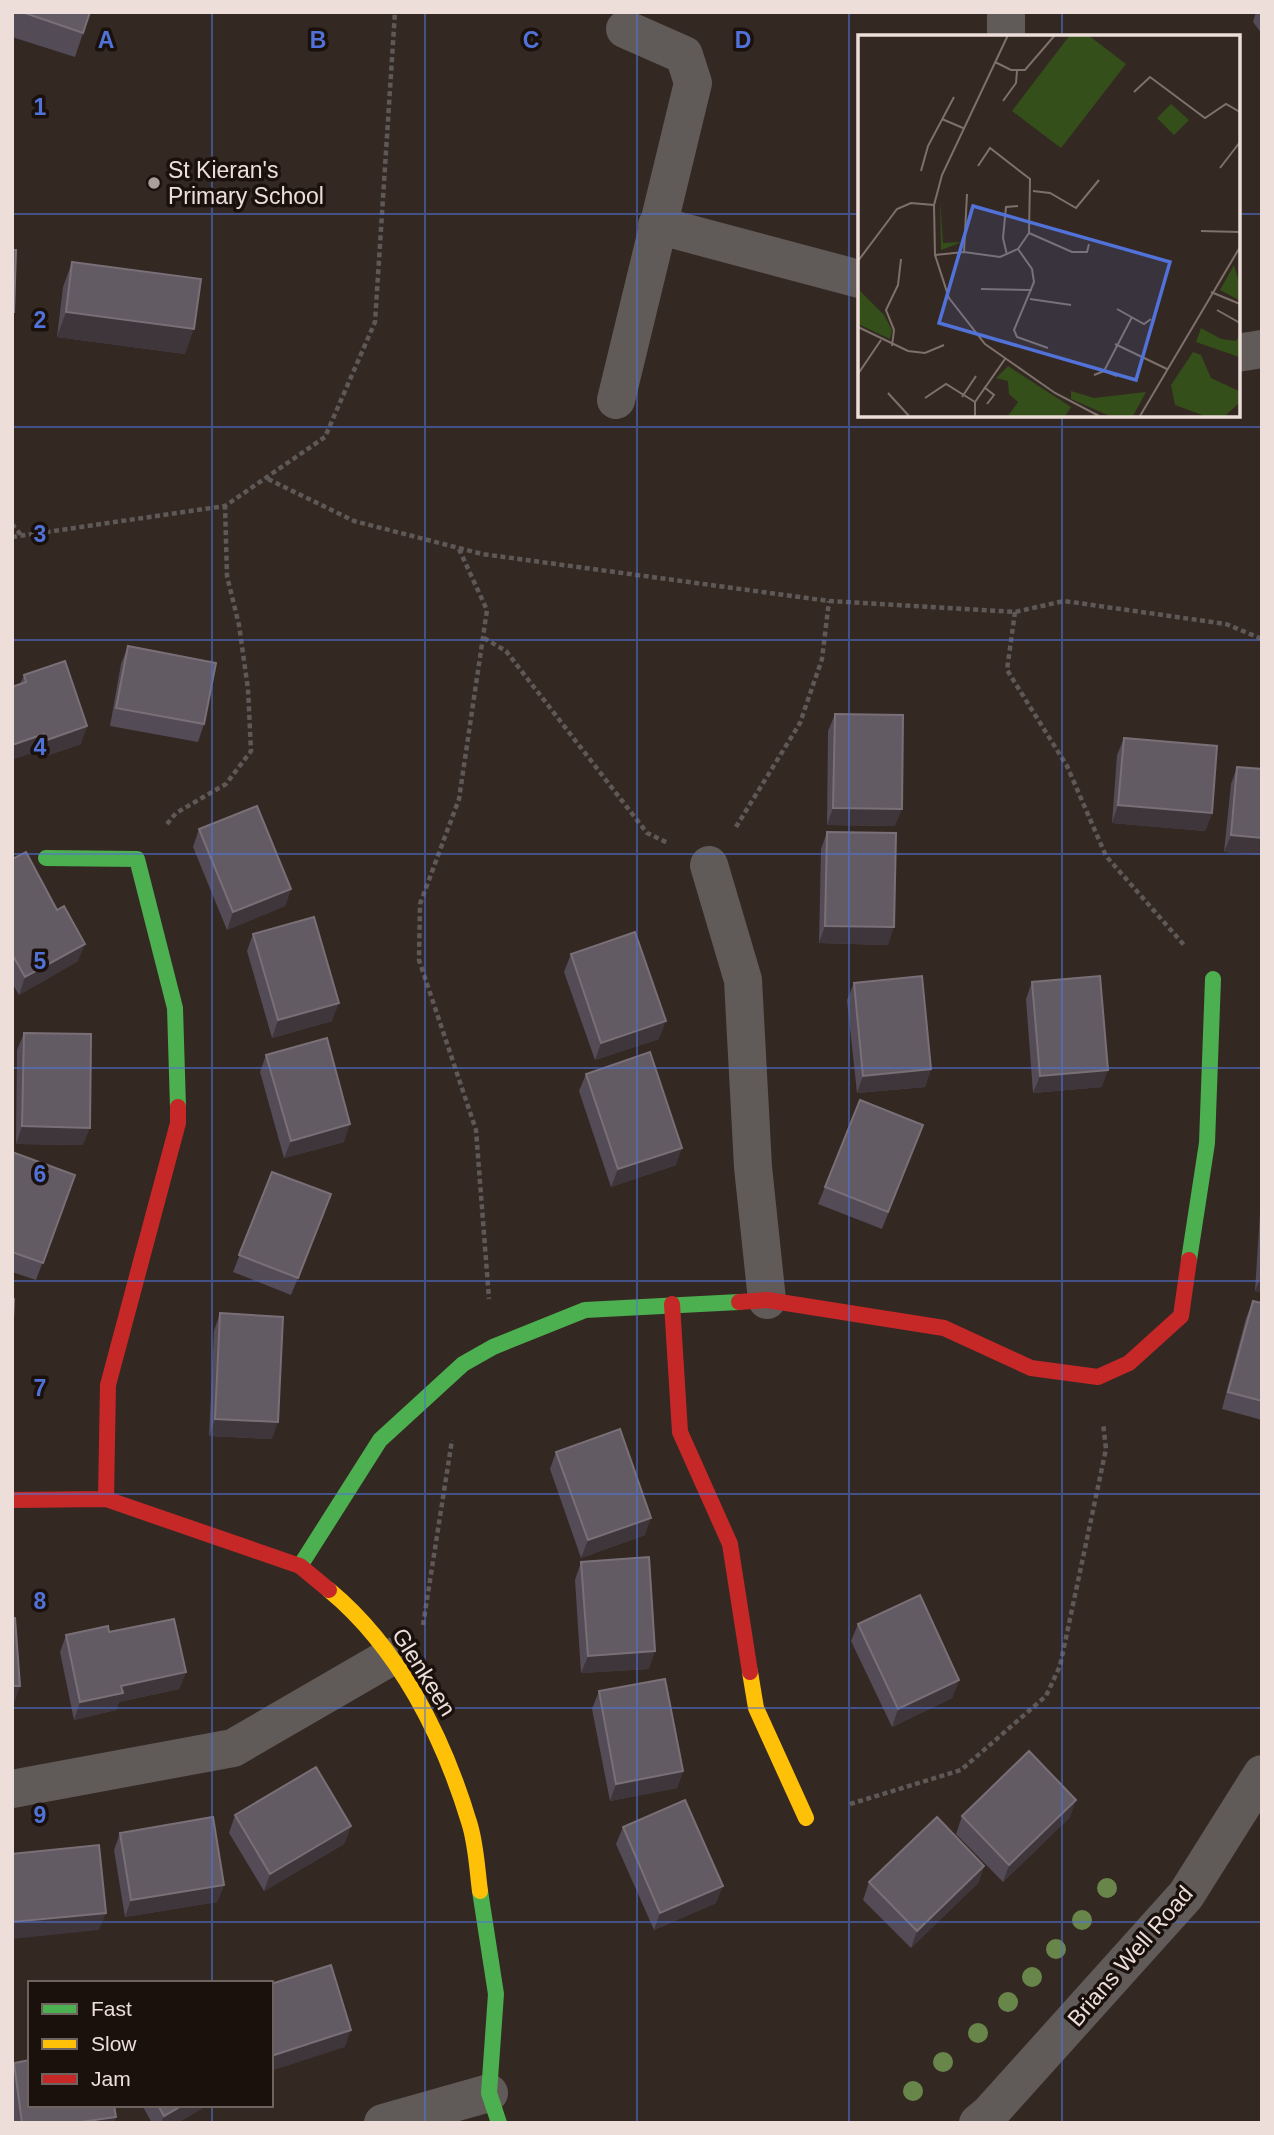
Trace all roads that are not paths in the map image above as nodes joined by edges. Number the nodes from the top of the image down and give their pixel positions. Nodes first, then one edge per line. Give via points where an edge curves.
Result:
1 (1006, 12) edge
2 (625, 29) dead end
3 (1006, 35) edge
4 (657, 225) junction
5 (858, 279) edge
6 (1262, 349) edge
7 (1239, 353) edge
8 (616, 400) dead end
9 (46, 858) dead end
10 (709, 865) road end
11 (1213, 978) road end
12 (767, 1300) junction
13 (672, 1304) junction
14 (106, 1499) junction
15 (12, 1500) edge
16 (300, 1566) junction
17 (390, 1657) junction
18 (1262, 1774) edge
19 (12, 1789) edge
20 (806, 1818) road end
21 (494, 2108) edge
22 (383, 2123) edge
23 (978, 2123) edge

1 - 3 street
2 - 4 street via 684,55 693,83
4 - 5 street
4 - 8 street
6 - 7 street
9 - 14 street via 137,859 175,1008 178,1123 108,1385
10 - 12 street via 743,980 753,1167
11 - 12 street via 1207,1143 1181,1316 1129,1363 1098,1377 1031,1368 944,1328
12 - 13 street
13 - 16 street via 585,1310 463,1364 380,1440
13 - 20 street via 680,1432 730,1544 756,1708
14 - 15 street, Glenkeen
14 - 16 street, Glenkeen
16 - 17 street, Glenkeen via 359,1615
17 - 19 street via 233,1748
17 - 21 street, Glenkeen via 431,1720 470,1824 496,1994
18 - 23 street, Brians Well Road via 1186,1895
21 - 22 street

